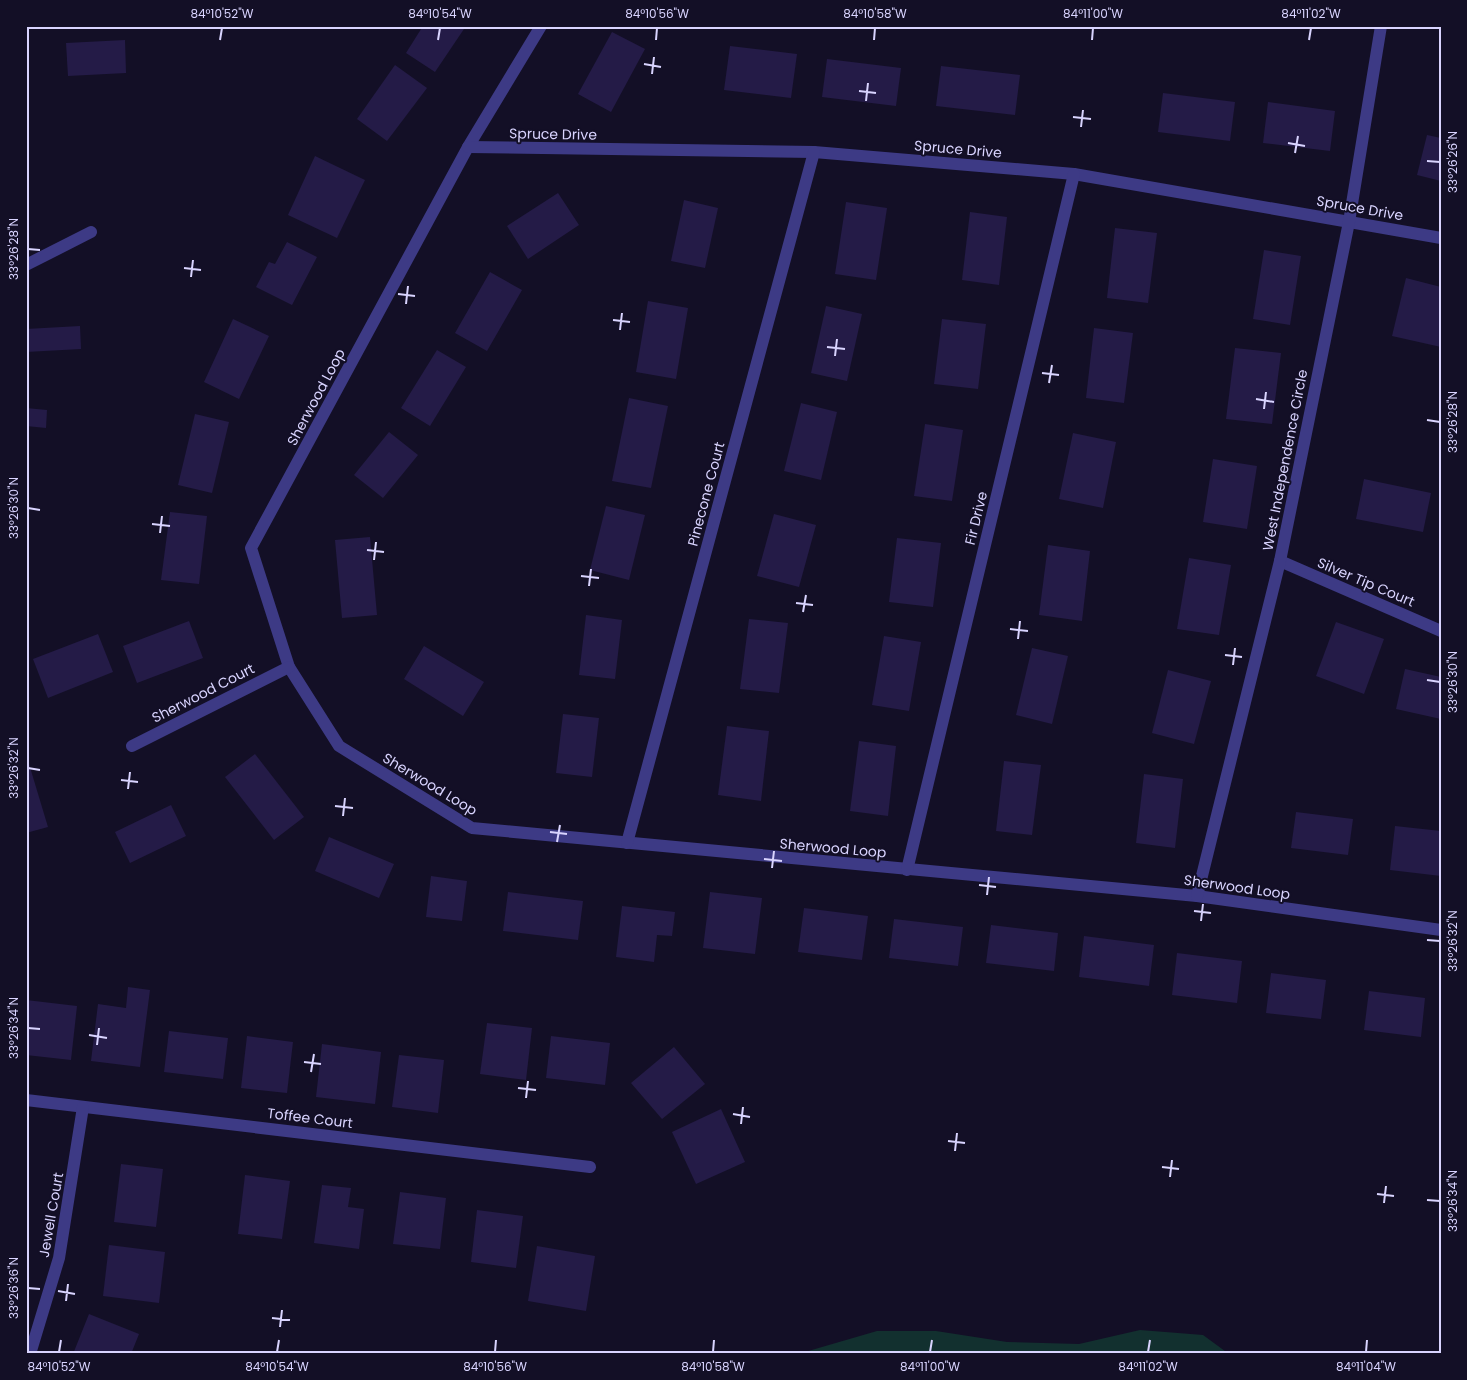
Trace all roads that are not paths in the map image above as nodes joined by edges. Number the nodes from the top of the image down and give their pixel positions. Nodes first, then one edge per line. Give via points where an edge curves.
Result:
1 (541, 26) edge
2 (1381, 26) edge
3 (468, 147) junction
4 (814, 152) junction
5 (1074, 174) junction
6 (1349, 222) junction
7 (91, 232) dead end
8 (1441, 238) edge
9 (26, 265) edge
10 (1280, 561) junction
11 (1441, 631) edge
12 (289, 667) junction
13 (132, 746) dead end
14 (627, 843) junction
15 (907, 870) junction
16 (1197, 896) junction
17 (1441, 930) edge
18 (26, 1100) edge
19 (83, 1107) junction
20 (590, 1167) dead end
21 (30, 1354) edge

1 - 3 street, Sherwood Loop
2 - 6 street, West Independence Circle
3 - 4 street, Spruce Drive
3 - 12 street, Sherwood Loop via 251,548
4 - 5 street, Spruce Drive
4 - 14 street, Pinecone Court
5 - 6 street, Spruce Drive
5 - 15 street, Fir Drive
6 - 8 street, Spruce Drive
6 - 10 street, West Independence Circle
7 - 9 street
10 - 11 street, Silver Tip Court
10 - 16 street, West Independence Circle
12 - 13 street, Sherwood Court
12 - 14 street, Sherwood Loop via 339,746 472,828
14 - 15 street, Sherwood Loop
15 - 16 street, Sherwood Loop
16 - 17 street, Sherwood Loop
18 - 19 street, Toffee Court
19 - 20 street, Toffee Court
19 - 21 street, Jewell Court via 59,1258

